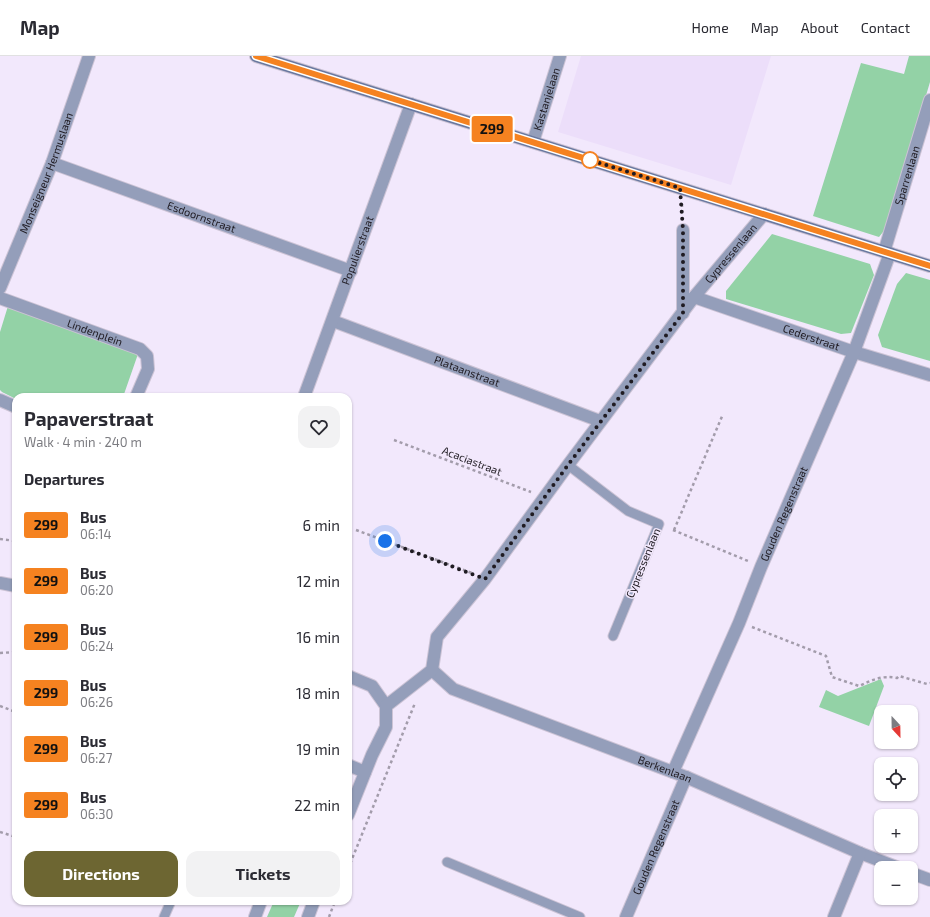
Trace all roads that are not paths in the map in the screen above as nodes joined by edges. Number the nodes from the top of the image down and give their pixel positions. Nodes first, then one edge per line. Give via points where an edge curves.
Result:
1 (89, 56) edge
2 (256, 56) edge
3 (560, 56) edge
4 (930, 100) edge
5 (411, 104) junction
6 (533, 142) junction
7 (52, 163) junction
8 (764, 214) junction
9 (683, 230) road end
10 (887, 252) junction
11 (930, 266) edge
12 (351, 271) junction
13 (0, 288) edge
14 (694, 297) junction
15 (0, 298) edge
16 (683, 313) junction
17 (333, 321) junction
18 (854, 352) junction
19 (930, 375) edge
20 (138, 393) edge
21 (306, 393) edge
22 (0, 400) edge
23 (12, 405) edge
24 (600, 421) junction
25 (568, 465) junction
26 (0, 583) edge
27 (12, 585) edge
28 (613, 636) dead end
29 (432, 670) junction
30 (352, 678) edge
31 (386, 706) junction
32 (352, 767) edge
33 (365, 772) junction
34 (673, 772) junction
35 (686, 777) junction
36 (352, 805) edge
37 (860, 853) junction
38 (881, 861) edge
39 (447, 862) dead end
40 (918, 875) edge
41 (930, 880) edge
42 (169, 905) edge
43 (260, 905) edge
44 (312, 905) edge
45 (164, 917) edge
46 (255, 917) edge
47 (308, 917) edge
48 (580, 917) edge
49 (626, 917) edge
50 (834, 917) edge

1 - 7 street, Monseigneur Hermuslaan
2 - 5 street
3 - 6 street, Kastanjelaan
4 - 10 street, Sparrenlaan
5 - 6 street
5 - 12 street, Populierstraat
6 - 8 street
7 - 12 street, Esdoornstraat
7 - 13 street, Monseigneur Hermuslaan
8 - 10 street
8 - 14 street, Cypressenlaan
9 - 16 street
10 - 11 street
10 - 18 street, Gouden Regenstraat
12 - 17 street, Populierstraat
14 - 16 street, Cypressenlaan
14 - 18 street, Cederstraat
15 - 20 street, Lindenplein via 140,349 147,356 148,369
16 - 24 street, Cypressenlaan
17 - 21 street, Populierstraat
17 - 24 street, Plataanstraat
18 - 19 street, Cederstraat
18 - 34 street, Gouden Regenstraat
22 - 23 street
24 - 25 street, Cypressenlaan
25 - 28 lane, Cypressenlaan via 628,511 659,524
25 - 29 street, Cypressenlaan via 485,579 437,637
26 - 27 street
29 - 31 street
29 - 34 street, Berkenlaan via 453,689
30 - 31 street via 372,686
31 - 33 street via 386,726
32 - 33 street
33 - 36 street
34 - 35 street, Berkenlaan
35 - 37 street, Berkenlaan
35 - 49 street, Gouden Regenstraat
37 - 38 street, Berkenlaan
37 - 50 street
39 - 48 lane
40 - 41 street
42 - 45 lane
43 - 46 street
44 - 47 street

